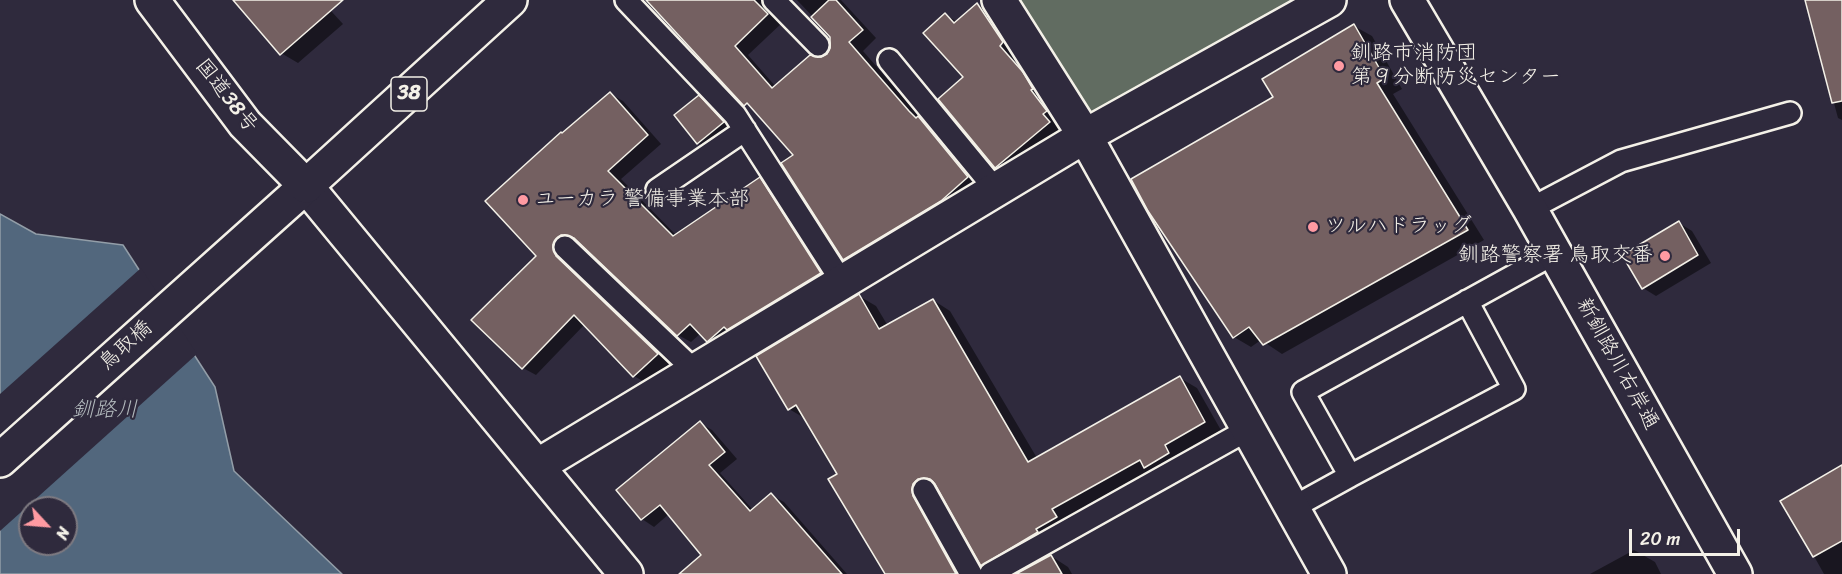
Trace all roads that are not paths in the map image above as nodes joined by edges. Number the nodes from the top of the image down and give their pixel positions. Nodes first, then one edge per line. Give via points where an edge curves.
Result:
1 (152, 0) edge
2 (510, 0) edge
3 (626, 0) edge
4 (774, 0) edge
5 (999, 0) edge
6 (1329, 0) edge
7 (1407, 0) edge
8 (818, 45) dead end
9 (889, 60) dead end
10 (1790, 113) dead end
11 (745, 130) junction
12 (1086, 136) junction
13 (306, 186) junction
14 (657, 190) dead end
15 (996, 190) junction
16 (1530, 209) junction
17 (565, 247) dead end
18 (1555, 253) junction
19 (842, 282) junction
20 (1467, 301) junction
21 (695, 371) junction
22 (1249, 429) junction
23 (0, 460) edge
24 (539, 465) junction
25 (1350, 476) junction
26 (924, 490) dead end
27 (1293, 508) junction
28 (626, 574) edge
29 (971, 574) edge
30 (990, 574) edge
31 (1329, 574) edge
32 (1735, 574) edge

1 - 13 main road, 国道38号 via 245,124
2 - 13 main road, 38
3 - 11 lane
4 - 8 lane
5 - 12 main road
6 - 12 main road
7 - 16 main road, 新釧路川右岸通
9 - 15 lane
10 - 16 lane via 1621,161
11 - 14 lane
11 - 19 lane
12 - 15 main road
12 - 22 main road
13 - 23 main road, 鳥取橋
13 - 24 main road, 国道38号
15 - 19 main road
16 - 18 main road, 新釧路川右岸通
17 - 21 lane
18 - 20 lane
18 - 32 main road, 新釧路川右岸通
19 - 21 main road
20 - 25 lane via 1303,392
20 - 25 lane via 1514,389
21 - 24 main road
22 - 27 main road
22 - 30 lane
24 - 28 main road, 国道38号
25 - 27 lane
26 - 29 lane
27 - 31 main road

